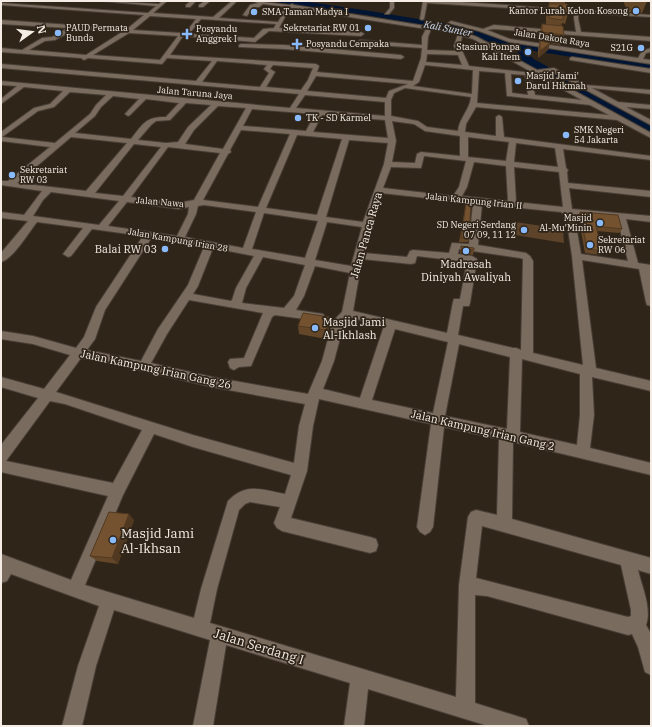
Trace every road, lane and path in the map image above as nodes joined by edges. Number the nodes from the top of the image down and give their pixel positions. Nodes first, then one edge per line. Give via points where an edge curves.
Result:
1 (15, 1) edge
2 (27, 1) edge
3 (104, 1) edge
4 (165, 1) edge
5 (194, 1) edge
6 (208, 1) edge
7 (235, 1) edge
8 (255, 1) edge
9 (392, 1) edge
10 (425, 1) edge
11 (532, 1) edge
12 (262, 2) edge
13 (454, 2) edge
14 (1, 4) edge
15 (8, 5) junction
16 (159, 5) junction
17 (292, 5) junction
18 (18, 6) junction
19 (188, 6) dead end
20 (201, 6) dead end
21 (1, 9) edge
22 (532, 9) junction
23 (328, 10) junction
24 (577, 11) junction
25 (381, 12) dead end
26 (148, 14) junction
27 (387, 14) junction
28 (394, 14) dead end
29 (245, 15) dead end
30 (530, 16) dead end
31 (651, 16) edge
32 (199, 18) junction
33 (324, 18) dead end
34 (415, 18) dead end
35 (214, 19) junction
36 (422, 19) junction
37 (1, 22) edge
38 (442, 22) dead end
39 (280, 23) junction
40 (528, 23) dead end
41 (429, 24) junction
42 (321, 25) dead end
43 (364, 25) junction
44 (74, 27) junction
45 (276, 29) junction
46 (482, 30) junction
47 (526, 30) junction
48 (128, 31) junction
49 (318, 31) junction
50 (461, 33) junction
51 (579, 34) junction
52 (182, 35) junction
53 (650, 40) edge
54 (176, 42) junction
55 (360, 42) junction
56 (186, 43) dead end
57 (234, 46) dead end
58 (424, 50) junction
59 (651, 50) edge
60 (2, 51) edge
61 (24, 51) junction
62 (324, 51) junction
63 (460, 53) junction
64 (357, 54) junction
65 (493, 54) dead end
66 (506, 54) junction
67 (86, 56) junction
68 (166, 56) junction
69 (401, 57) dead end
70 (216, 59) junction
71 (572, 59) dead end
72 (640, 60) junction
73 (80, 61) dead end
74 (651, 62) edge
75 (422, 63) junction
76 (271, 64) junction
77 (1, 66) edge
78 (74, 66) dead end
79 (316, 66) junction
80 (466, 67) junction
81 (476, 68) junction
82 (66, 71) junction
83 (651, 71) edge
84 (508, 72) junction
85 (153, 73) dead end
86 (540, 73) junction
87 (314, 74) junction
88 (528, 74) junction
89 (148, 78) junction
90 (199, 82) junction
91 (416, 82) junction
92 (1, 83) edge
93 (143, 84) dead end
94 (23, 85) junction
95 (582, 86) junction
96 (43, 87) junction
97 (351, 87) junction
98 (407, 87) junction
99 (68, 90) junction
100 (138, 90) dead end
101 (304, 92) junction
102 (651, 92) edge
103 (111, 94) junction
104 (336, 95) junction
105 (132, 96) junction
106 (475, 96) junction
107 (144, 97) junction
108 (532, 97) junction
109 (258, 99) junction
110 (388, 100) junction
111 (184, 101) junction
112 (1, 102) edge
113 (593, 103) junction
114 (614, 103) junction
115 (216, 104) junction
116 (474, 105) junction
117 (651, 107) edge
118 (292, 109) junction
119 (319, 113) junction
120 (334, 113) junction
121 (128, 114) dead end
122 (499, 117) dead end
123 (388, 118) junction
124 (620, 119) junction
125 (651, 123) edge
126 (240, 128) junction
127 (294, 133) junction
128 (70, 134) junction
129 (308, 134) junction
130 (462, 134) junction
131 (1, 135) edge
132 (651, 136) edge
133 (346, 138) junction
134 (1, 139) edge
135 (500, 139) junction
136 (513, 140) junction
137 (132, 141) junction
138 (392, 141) junction
139 (56, 145) junction
140 (166, 145) junction
141 (177, 145) junction
142 (560, 146) junction
143 (226, 152) junction
144 (651, 158) edge
145 (468, 159) junction
146 (388, 164) junction
147 (510, 164) junction
148 (564, 170) junction
149 (5, 184) edge
150 (565, 185) junction
151 (49, 189) junction
152 (378, 190) junction
153 (651, 194) edge
154 (88, 195) junction
155 (125, 199) junction
156 (458, 200) junction
157 (478, 201) junction
158 (196, 202) junction
159 (512, 204) junction
160 (261, 210) junction
161 (568, 212) junction
162 (1, 215) edge
163 (621, 216) junction
164 (31, 218) junction
165 (322, 219) junction
166 (651, 219) edge
167 (366, 225) junction
168 (90, 226) junction
169 (102, 227) junction
170 (149, 234) junction
171 (180, 239) junction
172 (209, 245) junction
173 (473, 248) junction
174 (247, 251) junction
175 (68, 254) dead end
176 (260, 254) junction
177 (358, 255) junction
178 (577, 256) junction
179 (452, 257) junction
180 (1, 259) edge
181 (310, 262) junction
182 (633, 265) junction
183 (648, 268) edge
184 (354, 270) junction
185 (187, 296) junction
186 (651, 302) edge
187 (232, 305) junction
188 (274, 310) junction
189 (287, 312) junction
190 (343, 317) junction
191 (390, 325) junction
192 (1, 335) edge
193 (454, 339) junction
194 (79, 353) junction
195 (519, 355) junction
196 (234, 365) dead end
197 (144, 366) junction
198 (587, 371) junction
199 (1, 382) edge
200 (651, 386) edge
201 (46, 395) junction
202 (314, 397) junction
203 (365, 403) junction
204 (438, 420) junction
205 (151, 427) junction
206 (509, 435) junction
207 (583, 452) junction
208 (1, 456) edge
209 (1, 466) edge
210 (651, 468) edge
211 (300, 471) junction
212 (117, 491) junction
213 (290, 502) junction
214 (504, 524) junction
215 (425, 527) dead end
216 (370, 545) dead end
217 (627, 559) junction
218 (651, 566) edge
219 (3, 567) edge
220 (467, 585) junction
221 (75, 590) junction
222 (109, 600) junction
223 (632, 625) junction
224 (200, 628) junction
225 (220, 634) junction
226 (651, 666) edge
227 (360, 677) junction
228 (465, 710) junction
229 (513, 725) edge
230 (72, 726) edge
231 (203, 726) edge
232 (354, 726) edge

1 - 15 street
2 - 18 street
3 - 16 street
4 - 16 street
5 - 19 street
6 - 20 street
7 - 35 street
8 - 12 street
9 - 27 street via 392,8
10 - 13 street
10 - 36 street
11 - 22 street
12 - 17 street
12 - 29 street via 252,6
13 - 22 street
14 - 15 street
15 - 18 street
15 - 21 street
16 - 26 street
17 - 23 street
17 - 39 street via 282,14
18 - 26 street
22 - 24 street
22 - 30 street
23 - 33 street
23 - 43 street
24 - 31 street
24 - 51 street
25 - 27 street
26 - 32 street
26 - 48 street
27 - 28 street
32 - 35 street
32 - 52 street via 189,32
34 - 36 street
35 - 39 street
36 - 41 street
37 - 44 street
38 - 46 street, Jalan Dakota Raya
39 - 45 street
40 - 47 street
41 - 43 street
41 - 50 street
41 - 58 street
42 - 49 street
43 - 49 street
43 - 55 street
44 - 48 street
44 - 61 street via 53,39 44,39
45 - 49 street
45 - 52 street via 265,30 255,40
46 - 47 street via 494,27
46 - 72 street, Jalan Dakota Raya via 508,40
47 - 51 street
48 - 52 street
48 - 67 street
50 - 63 street via 457,46
50 - 66 street via 479,39
51 - 53 street
52 - 54 street
54 - 56 street
54 - 68 street
55 - 58 street
55 - 64 street
57 - 62 street via 285,46 298,50
58 - 63 street
58 - 75 street
59 - 72 street via 644,52
60 - 61 street
61 - 67 street
62 - 64 street
62 - 79 street
63 - 80 street
64 - 69 street
65 - 66 street
66 - 86 street
67 - 68 street via 160,65
67 - 73 street
68 - 70 street
70 - 76 street
70 - 90 street
71 - 83 street
72 - 74 street, Jalan Dakota Raya
75 - 80 street
75 - 91 street
76 - 79 street
76 - 109 street via 267,69 272,72
77 - 82 street
78 - 82 street
79 - 87 street
80 - 81 street
81 - 84 street
81 - 106 street
82 - 89 street
82 - 96 street
84 - 88 street
84 - 108 street via 509,95
85 - 89 street
86 - 88 street
86 - 95 street via 552,70
86 - 113 street
87 - 97 street
87 - 101 street
88 - 108 street
89 - 90 street
89 - 93 street
90 - 109 street
91 - 97 street
91 - 98 street
92 - 94 street, Jalan Taruna Jaya
94 - 96 street, Jalan Taruna Jaya
94 - 112 street
95 - 102 street
95 - 114 street
96 - 99 street, Jalan Taruna Jaya
97 - 104 street
97 - 110 street
98 - 106 street
98 - 110 street via 391,92
99 - 103 street, Jalan Taruna Jaya
99 - 131 street via 52,106 36,109
100 - 105 street
101 - 104 street
101 - 109 street
101 - 118 street
103 - 105 street, Jalan Taruna Jaya
103 - 128 street via 98,106 93,115
104 - 120 street
105 - 107 street, Jalan Taruna Jaya
106 - 116 street
107 - 111 street, Jalan Taruna Jaya
107 - 121 street
108 - 113 street
109 - 115 street, Jalan Taruna Jaya
109 - 118 street, Jalan Taruna Jaya
109 - 126 street
110 - 123 street, Jalan Panca Raya
111 - 115 street, Jalan Taruna Jaya
111 - 137 street via 168,119 148,123
113 - 124 street
114 - 117 street
114 - 125 street
115 - 141 street via 191,129 184,141
116 - 124 street
116 - 130 street via 462,124
118 - 119 street, Jalan Taruna Jaya
119 - 120 street, Jalan Taruna Jaya
119 - 129 street
120 - 123 street, Jalan Taruna Jaya
122 - 135 street
123 - 130 street, Jalan Taruna Jaya via 416,122 425,128
123 - 138 street, Jalan Panca Raya
124 - 132 street
126 - 127 street
126 - 143 street
127 - 129 street
127 - 160 street
128 - 137 street
128 - 139 street
129 - 133 street
130 - 135 street, Jalan Taruna Jaya
130 - 145 street
133 - 138 street
133 - 165 street
134 - 139 street
135 - 136 street, Jalan Taruna Jaya
136 - 142 street, Jalan Taruna Jaya
136 - 147 street
137 - 140 street
137 - 154 street
138 - 146 street, Jalan Panca Raya
139 - 149 street
140 - 141 street
140 - 155 street
141 - 143 street
142 - 144 street, Jalan Taruna Jaya
142 - 148 street
143 - 158 street
145 - 146 street via 421,154 418,166
145 - 147 street
145 - 156 street
146 - 152 street, Jalan Panca Raya
147 - 148 street
147 - 159 street
148 - 150 street
149 - 151 street, Jalan Nawa
150 - 153 street
150 - 161 street
151 - 154 street, Jalan Nawa
151 - 164 street via 40,198
152 - 156 street, Jalan Kampung Irian II
152 - 167 street, Jalan Panca Raya
154 - 155 street, Jalan Nawa
155 - 158 street, Jalan Nawa via 179,206
155 - 169 street
156 - 157 street, Jalan Kampung Irian II
157 - 159 street, Jalan Kampung Irian II
157 - 173 street
158 - 160 street, Jalan Nawa
158 - 171 street
159 - 161 street, Jalan Kampung Irian II
160 - 165 street, Jalan Nawa
160 - 174 street
161 - 163 street, Jalan Kampung Irian II
161 - 178 street
162 - 164 street, Jalan Kampung Irian 28
163 - 166 street, Jalan Kampung Irian II
163 - 182 street
164 - 168 street, Jalan Kampung Irian 28
164 - 180 street via 12,248
165 - 167 street, Jalan Nawa
165 - 181 street
167 - 177 street, Jalan Panca Raya
168 - 169 street, Jalan Kampung Irian 28
168 - 175 street
169 - 170 street, Jalan Kampung Irian 28
170 - 171 street, Jalan Kampung Irian 28
170 - 194 street via 110,292
171 - 172 street, Jalan Kampung Irian 28
172 - 174 street, Jalan Kampung Irian 28
172 - 185 street
173 - 179 street via 455,245
173 - 195 street via 523,255 527,258
174 - 176 street, Jalan Kampung Irian 28
176 - 181 street, Jalan Kampung Irian 28
176 - 187 street via 241,288 237,302
177 - 179 street via 411,261 413,253
177 - 184 street, Jalan Panca Raya
178 - 182 street
178 - 198 street
179 - 193 street via 472,259 465,303 458,302
181 - 184 street, Jalan Kampung Irian 28
181 - 189 street via 298,298
182 - 183 street
183 - 186 street
184 - 190 street, Jalan Panca Raya
185 - 187 street
185 - 197 street via 162,332
187 - 188 street
188 - 189 street
188 - 196 street via 267,315 248,362 234,362
189 - 190 street
190 - 191 street
190 - 202 street, Jalan Panca Raya
191 - 193 street
191 - 203 street
192 - 194 street, Jalan Kampung Irian Gang 26 via 39,341
193 - 195 street
193 - 204 street
194 - 197 street, Jalan Kampung Irian Gang 26
194 - 201 street
195 - 198 street
195 - 206 street
197 - 202 street, Jalan Kampung Irian Gang 26 via 212,382
198 - 200 street
198 - 207 street via 587,415
199 - 201 street
201 - 205 street
201 - 208 street
202 - 203 street, Jalan Kampung Irian Gang 2
202 - 211 street, Jalan Panca Raya via 306,426
203 - 204 street, Jalan Kampung Irian Gang 2
204 - 206 street, Jalan Kampung Irian Gang 2
204 - 215 street
205 - 211 street
205 - 212 street
206 - 207 street, Jalan Kampung Irian Gang 2
206 - 214 street
207 - 210 street, Jalan Kampung Irian Gang 2
209 - 212 street
211 - 213 street, Jalan Panca Raya
212 - 221 street
213 - 216 street, Jalan Panca Raya via 282,523
213 - 224 street via 250,495 240,499 233,506
214 - 217 street
214 - 220 street via 476,517
217 - 218 street
217 - 223 street via 640,610 640,618
219 - 221 street, Jalan Serdang I
220 - 223 street
220 - 228 street
221 - 222 street, Jalan Serdang I
222 - 224 street, Jalan Serdang I
222 - 230 street via 87,666
223 - 226 street via 647,645
224 - 225 street, Jalan Serdang I
225 - 227 street, Jalan Serdang I
225 - 231 street
227 - 228 street, Jalan Serdang I
227 - 232 street
228 - 229 street, Jalan Serdang I

